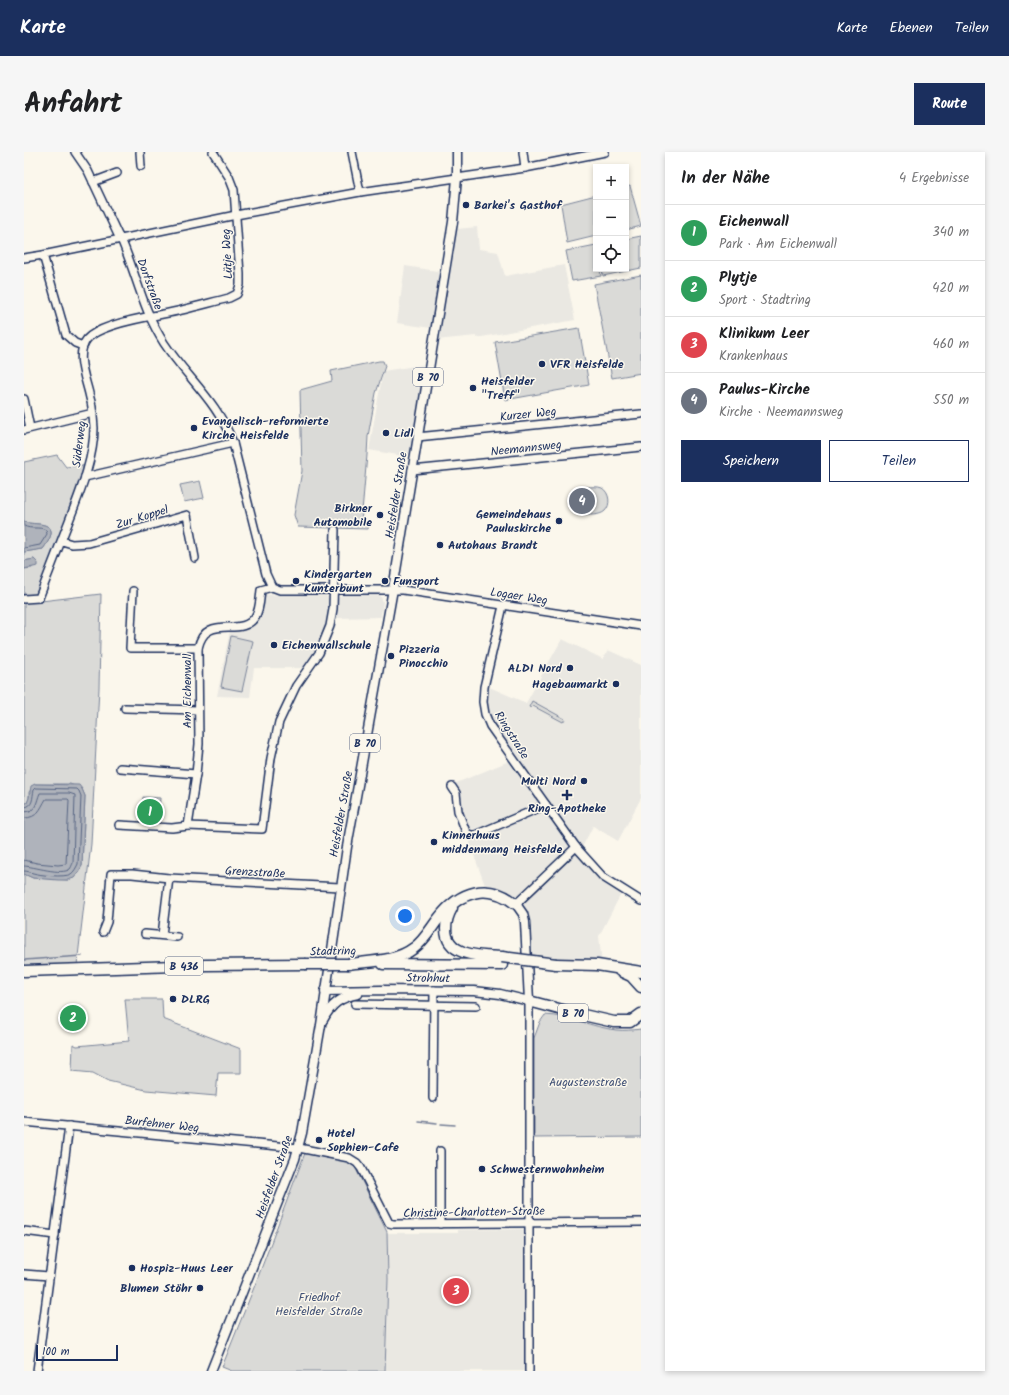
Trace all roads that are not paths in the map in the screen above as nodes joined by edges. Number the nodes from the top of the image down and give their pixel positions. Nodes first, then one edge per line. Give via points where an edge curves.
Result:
1 (75, 152) edge
2 (140, 152) edge
3 (213, 152) edge
4 (352, 152) edge
5 (457, 152) edge
6 (523, 152) edge
7 (605, 152) edge
8 (141, 166) dead end
9 (526, 168) junction
10 (117, 174) dead end
11 (457, 178) junction
12 (93, 182) junction
13 (360, 192) junction
14 (236, 215) junction
15 (121, 239) junction
16 (43, 256) junction
17 (24, 258) edge
18 (149, 316) junction
19 (83, 346) junction
20 (24, 399) edge
21 (93, 413) junction
22 (641, 414) edge
23 (27, 429) edge
24 (418, 436) junction
25 (233, 443) junction
26 (641, 447) edge
27 (412, 470) junction
28 (86, 477) junction
29 (335, 530) dead end
30 (62, 541) junction
31 (195, 558) dead end
32 (272, 587) junction
33 (393, 589) junction
34 (334, 590) junction
35 (133, 591) dead end
36 (24, 599) edge
37 (503, 606) junction
38 (641, 626) edge
39 (198, 648) junction
40 (125, 708) dead end
41 (198, 710) junction
42 (120, 768) dead end
43 (196, 774) junction
44 (452, 787) dead end
45 (546, 805) junction
46 (119, 825) dead end
47 (188, 826) junction
48 (576, 847) junction
49 (169, 878) junction
50 (340, 887) junction
51 (461, 898) junction
52 (641, 901) edge
53 (516, 904) junction
54 (103, 932) dead end
55 (145, 934) dead end
56 (162, 935) junction
57 (177, 937) dead end
58 (502, 961) junction
59 (349, 964) junction
60 (597, 965) junction
61 (24, 971) edge
62 (641, 972) edge
63 (641, 987) edge
64 (381, 990) junction
65 (434, 990) junction
66 (325, 991) junction
67 (529, 1001) junction
68 (356, 1004) dead end
69 (435, 1005) junction
70 (476, 1006) dead end
71 (641, 1014) edge
72 (641, 1019) edge
73 (630, 1022) junction
74 (321, 1025) junction
75 (433, 1098) dead end
76 (24, 1122) edge
77 (69, 1126) junction
78 (299, 1148) junction
79 (440, 1151) dead end
80 (641, 1222) edge
81 (529, 1223) junction
82 (440, 1224) junction
83 (24, 1231) edge
84 (55, 1235) junction
85 (24, 1274) edge
86 (49, 1276) junction
87 (37, 1371) edge
88 (211, 1371) edge
89 (529, 1371) edge

1 - 12 street, Dorfstraße
2 - 8 street
3 - 14 street, Lütje Weg via 234,190
4 - 13 street
5 - 11 main road, Heisfelder Straße / B 70
6 - 9 street
7 - 9 street
9 - 11 street
10 - 12 street
11 - 13 street
11 - 24 main road, Heisfelder Straße / B 70 via 453,222
12 - 15 street, Dorfstraße
13 - 14 street
14 - 15 street
14 - 18 street, Lütje Weg via 240,274 237,294 222,300
15 - 16 street
15 - 18 street, Dorfstraße
16 - 17 street
16 - 19 street via 66,335
18 - 19 street via 100,331 92,335
18 - 25 street, Dorfstraße via 167,347 223,420
19 - 21 street, Süderweg via 82,361
20 - 23 street
21 - 23 street
21 - 28 street, Süderweg via 94,430
22 - 24 street, Kurzer Weg
24 - 27 main road, Heisfelder Straße / B 70
25 - 28 street
25 - 32 street, Dorfstraße via 266,574
26 - 27 street, Neemannsweg
27 - 33 main road, Heisfelder Straße / B 70
28 - 30 street, Süderweg
29 - 34 street
30 - 31 street, Zur Koppel via 72,544 89,543 187,515
30 - 36 street, Süderweg via 39,598
32 - 34 street via 280,590
32 - 39 street, Am Eichenwall via 261,590 257,613 249,623 212,629 202,638
33 - 34 street
33 - 37 street, Logaer Weg
33 - 50 main road, Heisfelder Straße / B 70
34 - 47 street via 333,609 326,637 311,666 296,686 279,722 271,758 262,829
35 - 39 street via 130,648
37 - 38 street, Logaer Weg
37 - 45 street, Ringstraße via 484,687 485,714 490,726
39 - 41 street, Am Eichenwall
40 - 41 street
41 - 43 street, Am Eichenwall via 199,744
42 - 43 street
43 - 47 street, Am Eichenwall
44 - 45 street via 456,793 458,811 466,832 470,835
45 - 48 street, Ringstraße
46 - 47 street via 172,828
48 - 52 street, Ringstraße via 603,877
48 - 53 street
49 - 50 street, Grenzstraße
49 - 54 street, Grenzstraße via 111,874 107,922
49 - 56 street
50 - 66 main road, Heisfelder Straße / B 70
51 - 53 highway via 472,892 491,892 501,894
51 - 58 highway via 449,913 447,920 446,934 451,945 461,952
51 - 59 highway via 449,907 413,949 385,959
53 - 67 main road via 525,922
55 - 56 street
56 - 57 street
58 - 59 highway, Stadtring / B 436
58 - 60 highway, bridge
59 - 61 highway, Stadtring / B 436, bridge via 206,965
60 - 62 highway
60 - 63 highway via 618,970 630,976
64 - 65 main road, Strohhut / B 70
64 - 66 main road, Strohhut / B 70
64 - 74 main road via 340,999 330,1008
65 - 67 main road, Strohhut / B 70 via 487,992
65 - 69 street
66 - 74 main road, Heisfelder Straße
67 - 73 highway, B 70 via 604,1020
67 - 81 street
68 - 69 street
69 - 70 street
69 - 75 street
71 - 73 highway
72 - 73 main road, B 70
74 - 78 main road, Heisfelder Straße
76 - 77 street, Burfehner Weg
77 - 78 street, Burfehner Weg
77 - 84 street
78 - 82 street, Christine-Charlotten-Straße via 349,1158 357,1163 389,1223
78 - 88 main road, Heisfelder Straße
79 - 82 street
80 - 81 street, Christine-Charlotten-Straße
81 - 82 street, Christine-Charlotten-Straße
81 - 89 street
83 - 84 street
84 - 86 street
85 - 86 street
86 - 87 street

